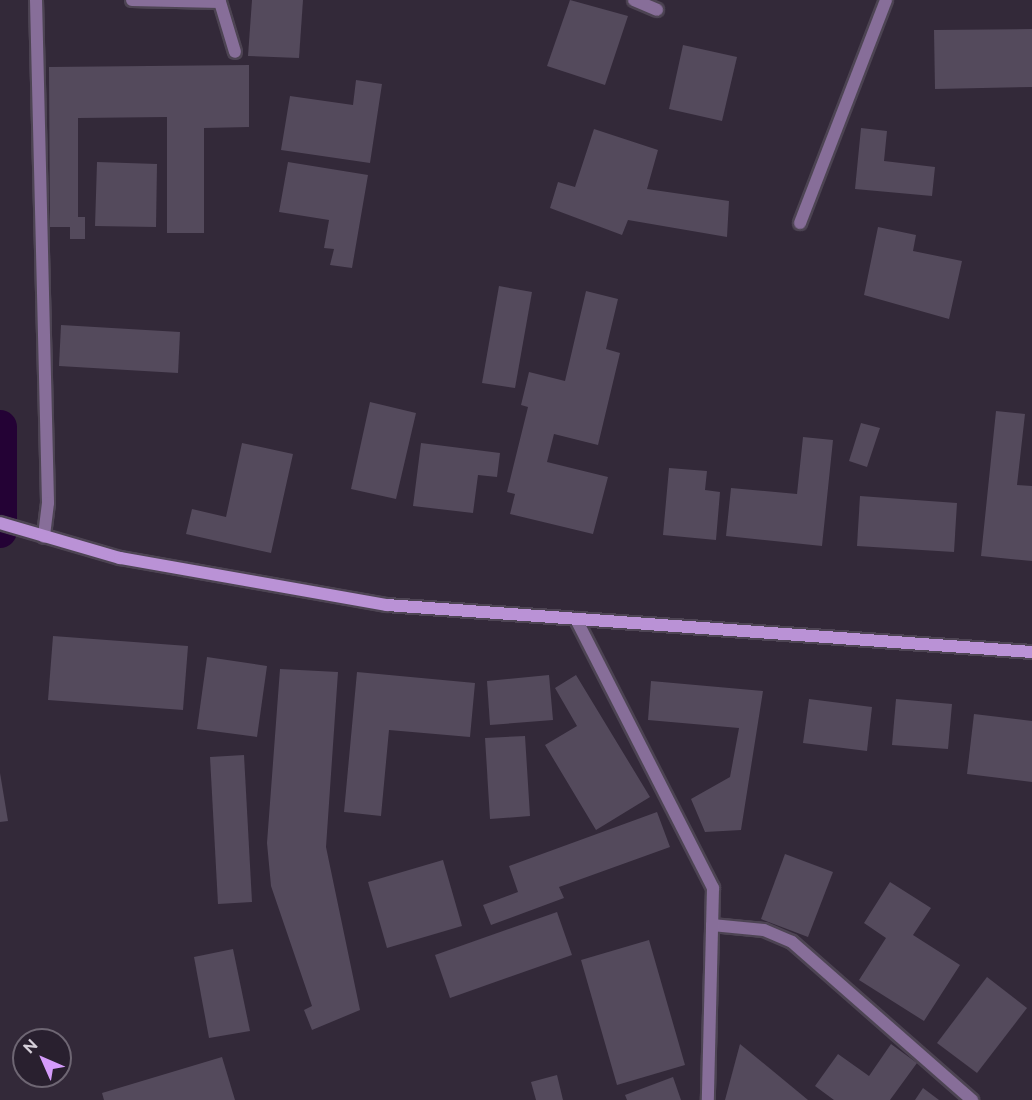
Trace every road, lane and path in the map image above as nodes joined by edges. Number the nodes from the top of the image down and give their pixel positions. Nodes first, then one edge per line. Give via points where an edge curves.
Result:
1 (36, 0) edge
2 (132, 0) edge
3 (634, 0) edge
4 (886, 0) edge
5 (657, 10) dead end
6 (235, 52) dead end
7 (800, 223) dead end
8 (0, 523) edge
9 (44, 537) junction
10 (576, 619) junction
11 (1032, 652) edge
12 (712, 925) junction
13 (708, 1100) edge
14 (972, 1100) edge

1 - 9 street via 48,503
2 - 6 street via 220,2
3 - 5 street
4 - 7 street
8 - 9 main road
9 - 10 main road via 120,558 387,605
10 - 11 main road
10 - 12 street via 713,888
12 - 13 street
12 - 14 street via 764,930 792,942

